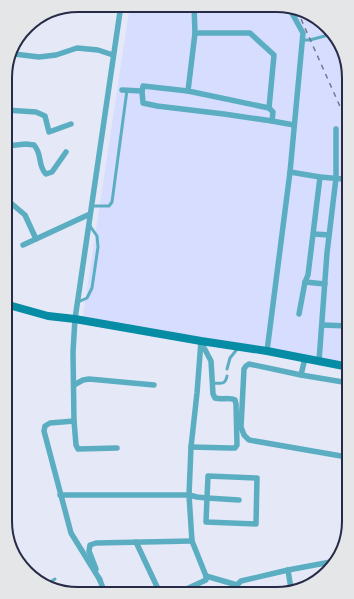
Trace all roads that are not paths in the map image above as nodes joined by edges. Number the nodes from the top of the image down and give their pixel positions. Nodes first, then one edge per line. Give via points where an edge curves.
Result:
1 (120, 12) edge
2 (194, 12) edge
3 (292, 14) edge
4 (195, 33) junction
5 (326, 36) edge
6 (302, 40) junction
7 (17, 54) edge
8 (113, 55) junction
9 (125, 90) joint
10 (188, 90) junction
11 (142, 91) junction
12 (269, 108) junction
13 (12, 110) edge
14 (272, 121) junction
15 (70, 124) dead end
16 (294, 125) junction
17 (336, 129) dead end
18 (12, 145) edge
19 (66, 152) dead end
20 (290, 172) junction
21 (320, 177) junction
22 (336, 178) junction
23 (342, 179) edge
24 (12, 204) edge
25 (91, 206) junction
26 (90, 214) junction
27 (89, 224) junction
28 (314, 234) junction
29 (329, 235) junction
30 (36, 239) junction
31 (24, 245) dead end
32 (305, 282) junction
33 (325, 284) junction
34 (77, 303) junction
35 (12, 306) edge
36 (299, 314) dead end
37 (75, 319) junction
38 (322, 325) junction
39 (342, 326) edge
40 (201, 341) junction
41 (239, 347) junction
42 (267, 351) junction
43 (305, 358) junction
44 (319, 361) junction
45 (342, 366) edge
46 (227, 369) dead end
47 (301, 375) junction
48 (227, 376) dead end
49 (212, 383) junction
50 (342, 383) edge
51 (74, 385) junction
52 (154, 385) dead end
53 (74, 421) junction
54 (191, 447) junction
55 (117, 448) dead end
56 (342, 456) edge
57 (60, 495) junction
58 (189, 495) junction
59 (207, 498) junction
60 (239, 500) dead end
61 (192, 541) junction
62 (136, 542) junction
63 (327, 563) edge
64 (288, 570) junction
65 (206, 576) junction
66 (55, 579) dead end
67 (100, 580) junction
68 (51, 581) edge
69 (290, 586) edge
70 (103, 587) edge
71 (157, 587) edge
72 (191, 587) edge
73 (237, 587) edge

1 - 8 street
2 - 4 street
3 - 6 street via 303,33
4 - 10 street
4 - 12 street via 250,33 274,55
5 - 6 lane
6 - 16 street
7 - 8 street via 39,57 77,48 98,50
8 - 25 street
9 - 11 street
9 - 25 lane via 112,202 109,206
10 - 11 street via 143,86
10 - 12 street
11 - 14 street via 143,103
12 - 14 street via 273,112
13 - 15 street via 36,112 45,116 49,132
14 - 16 street
16 - 20 street
17 - 22 street
18 - 19 street via 34,145 38,150 42,170 46,174 52,172
20 - 21 street
20 - 42 street
21 - 22 street
21 - 28 street
22 - 23 street
22 - 29 street
24 - 30 street via 25,215
25 - 26 street
26 - 27 street
26 - 30 street
27 - 34 street
27 - 34 lane via 97,236 98,247 92,288 87,298
28 - 29 street
28 - 32 street
29 - 33 street
30 - 31 street
32 - 33 street
32 - 36 street
33 - 38 street
34 - 37 street
35 - 37 main road via 48,316
37 - 40 main road
37 - 51 street
38 - 39 street
38 - 44 street
40 - 41 main road
40 - 49 street via 211,361
40 - 54 street
41 - 42 main road
41 - 46 lane via 230,358
42 - 43 main road
43 - 44 main road
43 - 47 street
44 - 45 main road
47 - 50 street
47 - 56 street via 250,364 246,366 241,427 244,435 249,440
48 - 49 lane via 223,383
49 - 54 street via 215,398 235,400 237,445 235,448
51 - 52 street via 88,379
51 - 53 street
53 - 55 street via 78,449
53 - 57 street via 50,423 45,426 44,431
54 - 58 street
57 - 58 street
57 - 67 street via 71,533
58 - 59 street
58 - 61 street
59 - 59 street via 208,476 257,478 256,524 206,522
59 - 60 street
61 - 62 street
61 - 65 street
62 - 67 street via 90,544 89,551
62 - 71 street
63 - 64 street
64 - 69 street
64 - 73 street via 241,582
65 - 72 street via 206,580
65 - 73 street
66 - 68 lane
67 - 70 street

